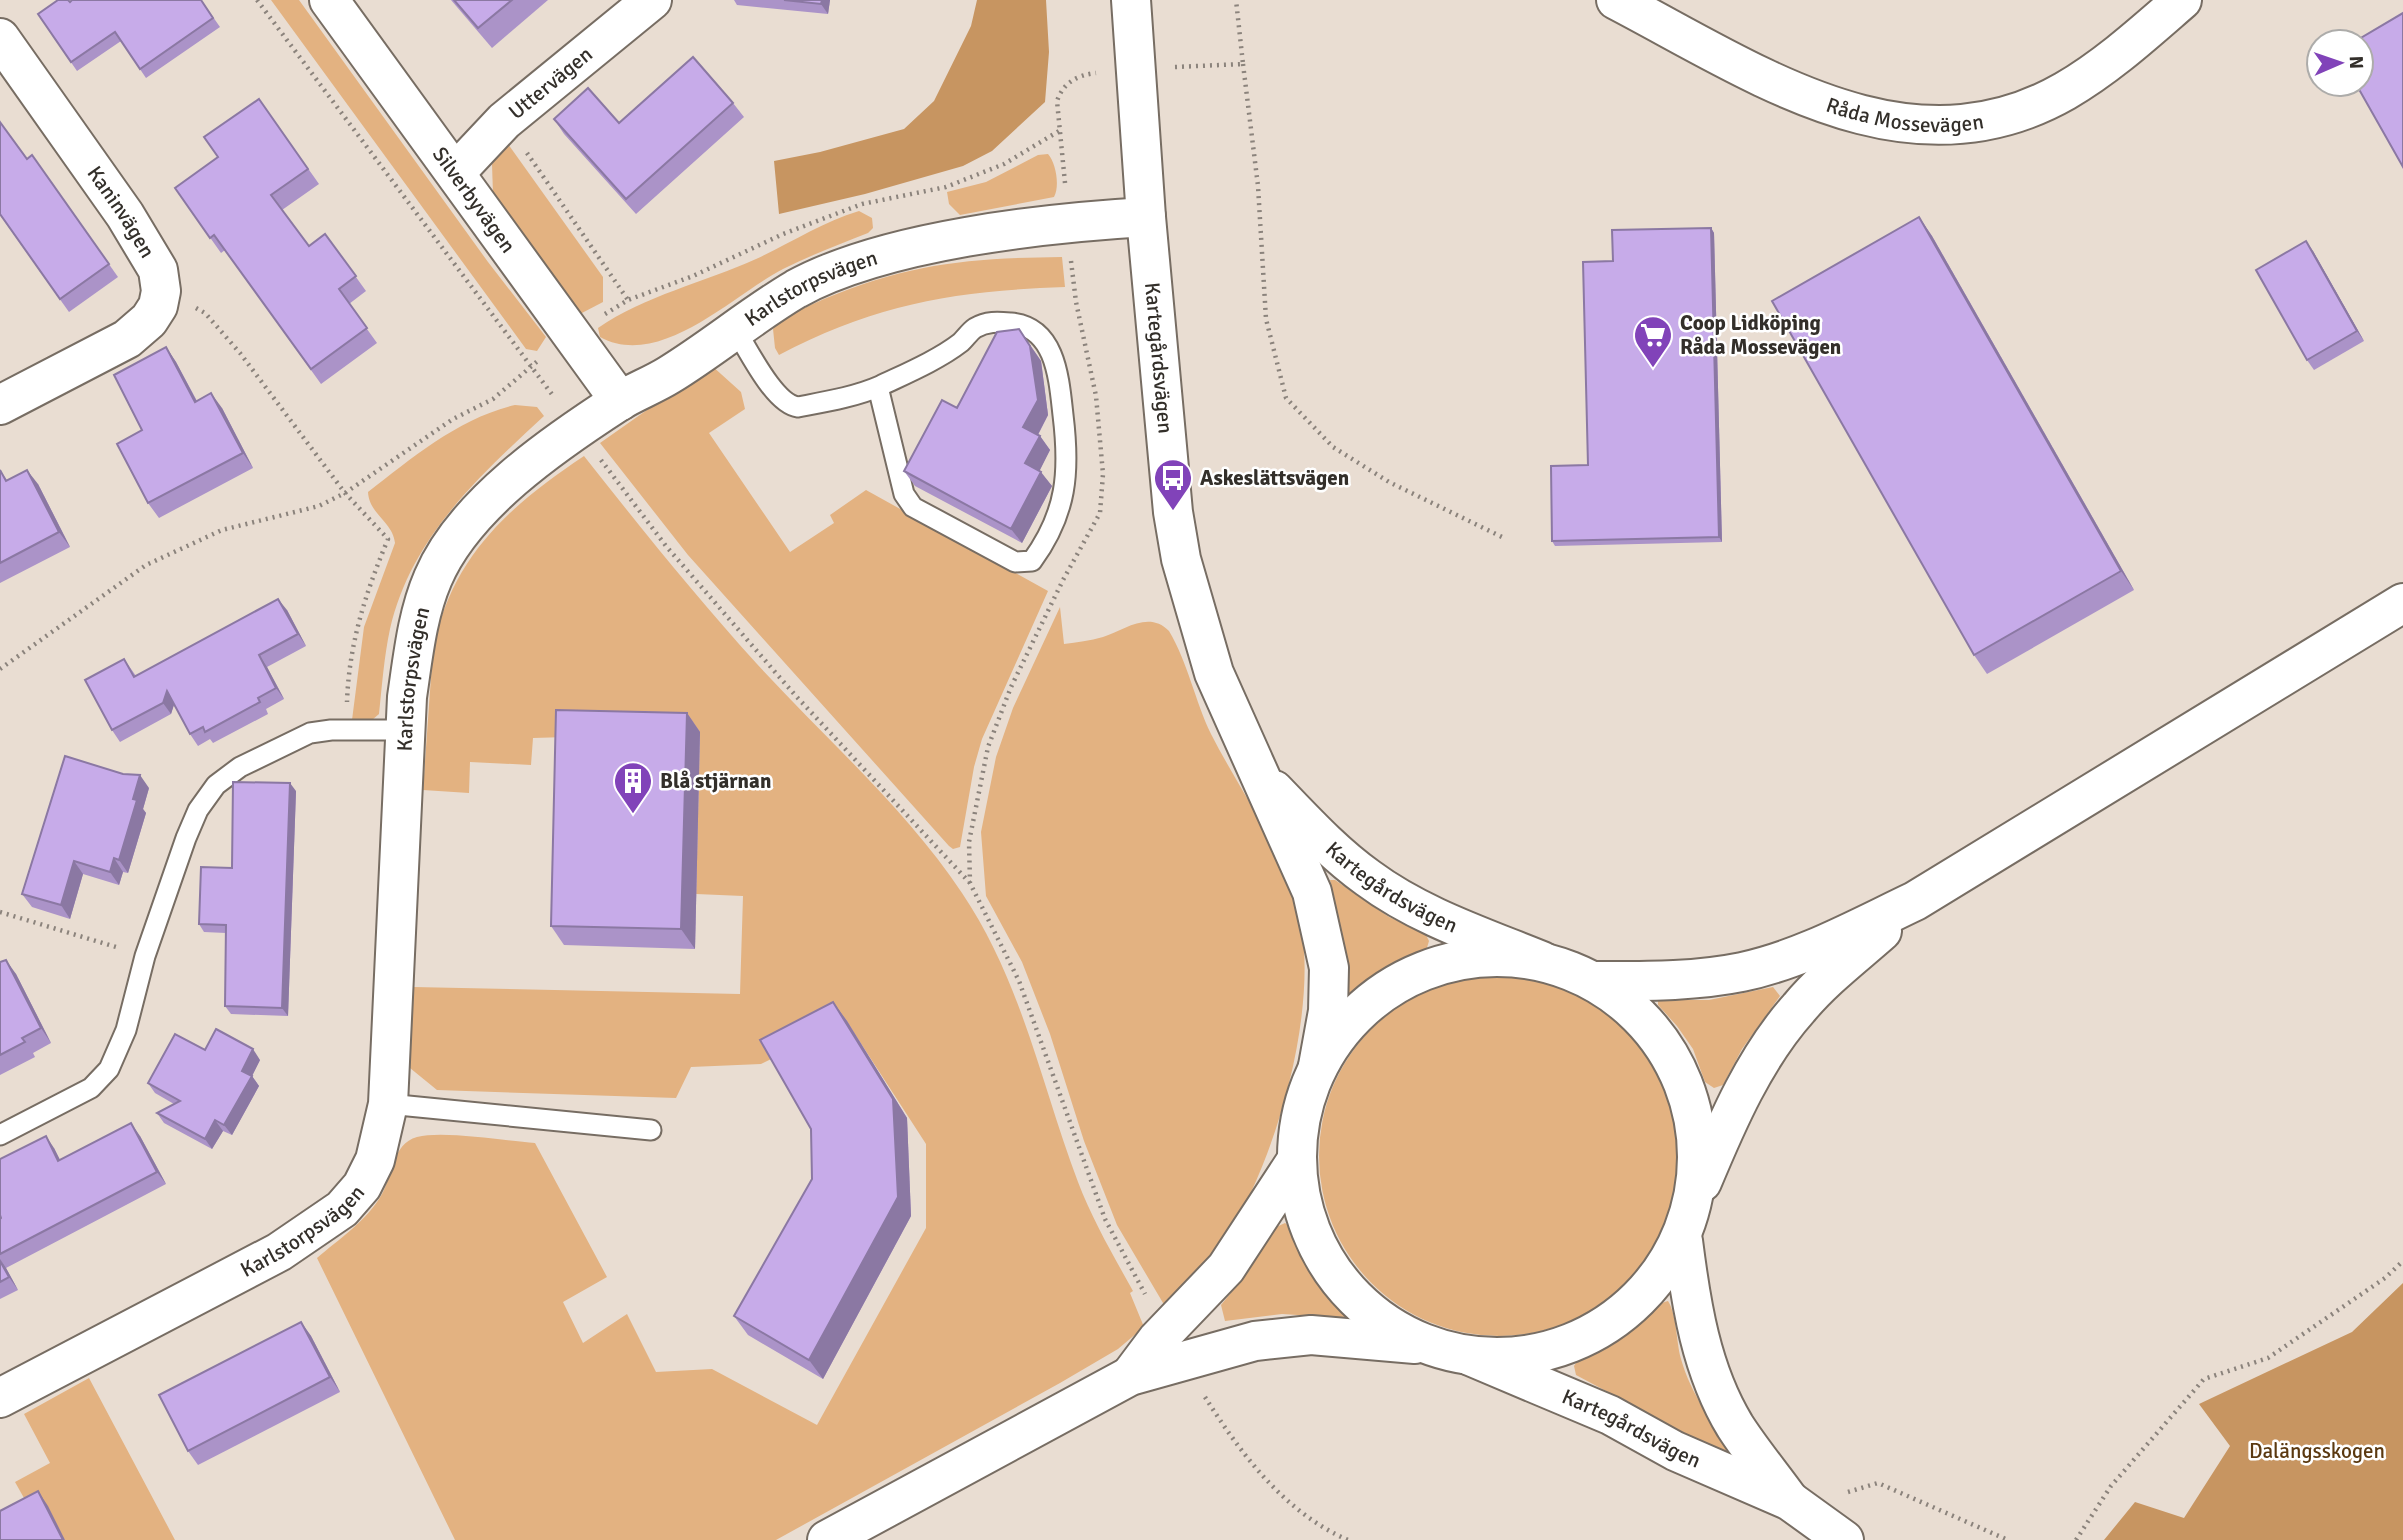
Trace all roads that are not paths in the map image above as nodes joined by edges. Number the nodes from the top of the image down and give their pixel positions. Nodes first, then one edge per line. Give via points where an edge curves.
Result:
1 (329, 0) edge
2 (652, 0) edge
3 (1131, 0) edge
4 (1616, 0) edge
5 (2182, 0) edge
6 (0, 38) edge
7 (456, 172) junction
8 (1146, 217) junction
9 (735, 329) junction
10 (878, 387) junction
11 (620, 401) junction
12 (0, 405) edge
13 (2403, 603) edge
14 (406, 730) junction
15 (1265, 781) junction
16 (1915, 901) junction
17 (1542, 961) junction
18 (1594, 981) junction
19 (1318, 1066) junction
20 (388, 1104) junction
21 (651, 1130) dead end
22 (0, 1135) edge
23 (1296, 1161) junction
24 (1686, 1226) junction
25 (1425, 1344) junction
26 (1470, 1356) junction
27 (1130, 1377) junction
28 (0, 1398) edge
29 (1790, 1501) junction
30 (1833, 1533) edge
31 (827, 1540) edge

1 - 7 street, Silverbyvägen
2 - 7 street, Uttervägen via 504,121
3 - 8 street, Kartegårdsvägen
4 - 5 street, Råda Mossevägen via 1786,89 1836,110 1901,122 1950,124 2027,108 2064,91 2117,56
6 - 12 street, Kaninvägen via 125,215 158,270 161,290 149,320 127,339
7 - 11 street, Silverbyvägen
8 - 9 street, Karlstorpsvägen via 948,240 865,261 798,288
8 - 15 street, Kartegårdsvägen via 1181,559 1214,673
9 - 10 lane via 788,406
9 - 11 street, Karlstorpsvägen via 669,375
10 - 10 lane via 992,321 1026,324 1037,332 1049,347 1058,375 1067,447 1066,488 1060,510 1032,561 1015,562 913,507 904,494
11 - 14 street, Karlstorpsvägen via 486,502 445,554 421,615
13 - 16 street
14 - 20 street, Karlstorpsvägen
14 - 22 lane via 322,731 296,738 216,785 192,824 145,956 130,1018 105,1077
15 - 17 street, Kartegårdsvägen via 1368,878 1418,908
15 - 19 street, Kartegårdsvägen via 1312,892 1323,935 1329,968 1328,1011
16 - 18 street via 1834,940 1745,971 1670,981
16 - 24 street via 1800,1006 1772,1041 1720,1140
17 - 18 street, Kartegårdsvägen
17 - 19 street via 1480,957 1447,962 1415,974 1358,1011
18 - 24 street, Kartegårdsvägen via 1639,1016 1659,1039 1686,1092 1697,1152
19 - 23 street via 1301,1112
20 - 21 lane
20 - 28 street, Karlstorpsvägen via 375,1160 362,1186 342,1209 279,1252
23 - 25 street via 1309,1228 1343,1286 1386,1323
23 - 27 street via 1226,1268 1157,1340
24 - 26 street via 1634,1303 1596,1331 1541,1353
24 - 29 street, Kartegårdsvägen via 1691,1304 1711,1377 1735,1425
25 - 26 street
25 - 27 street via 1311,1335 1255,1341
26 - 29 street, Kartegårdsvägen via 1610,1415 1675,1451
27 - 31 street
29 - 30 street, Kartegårdsvägen

